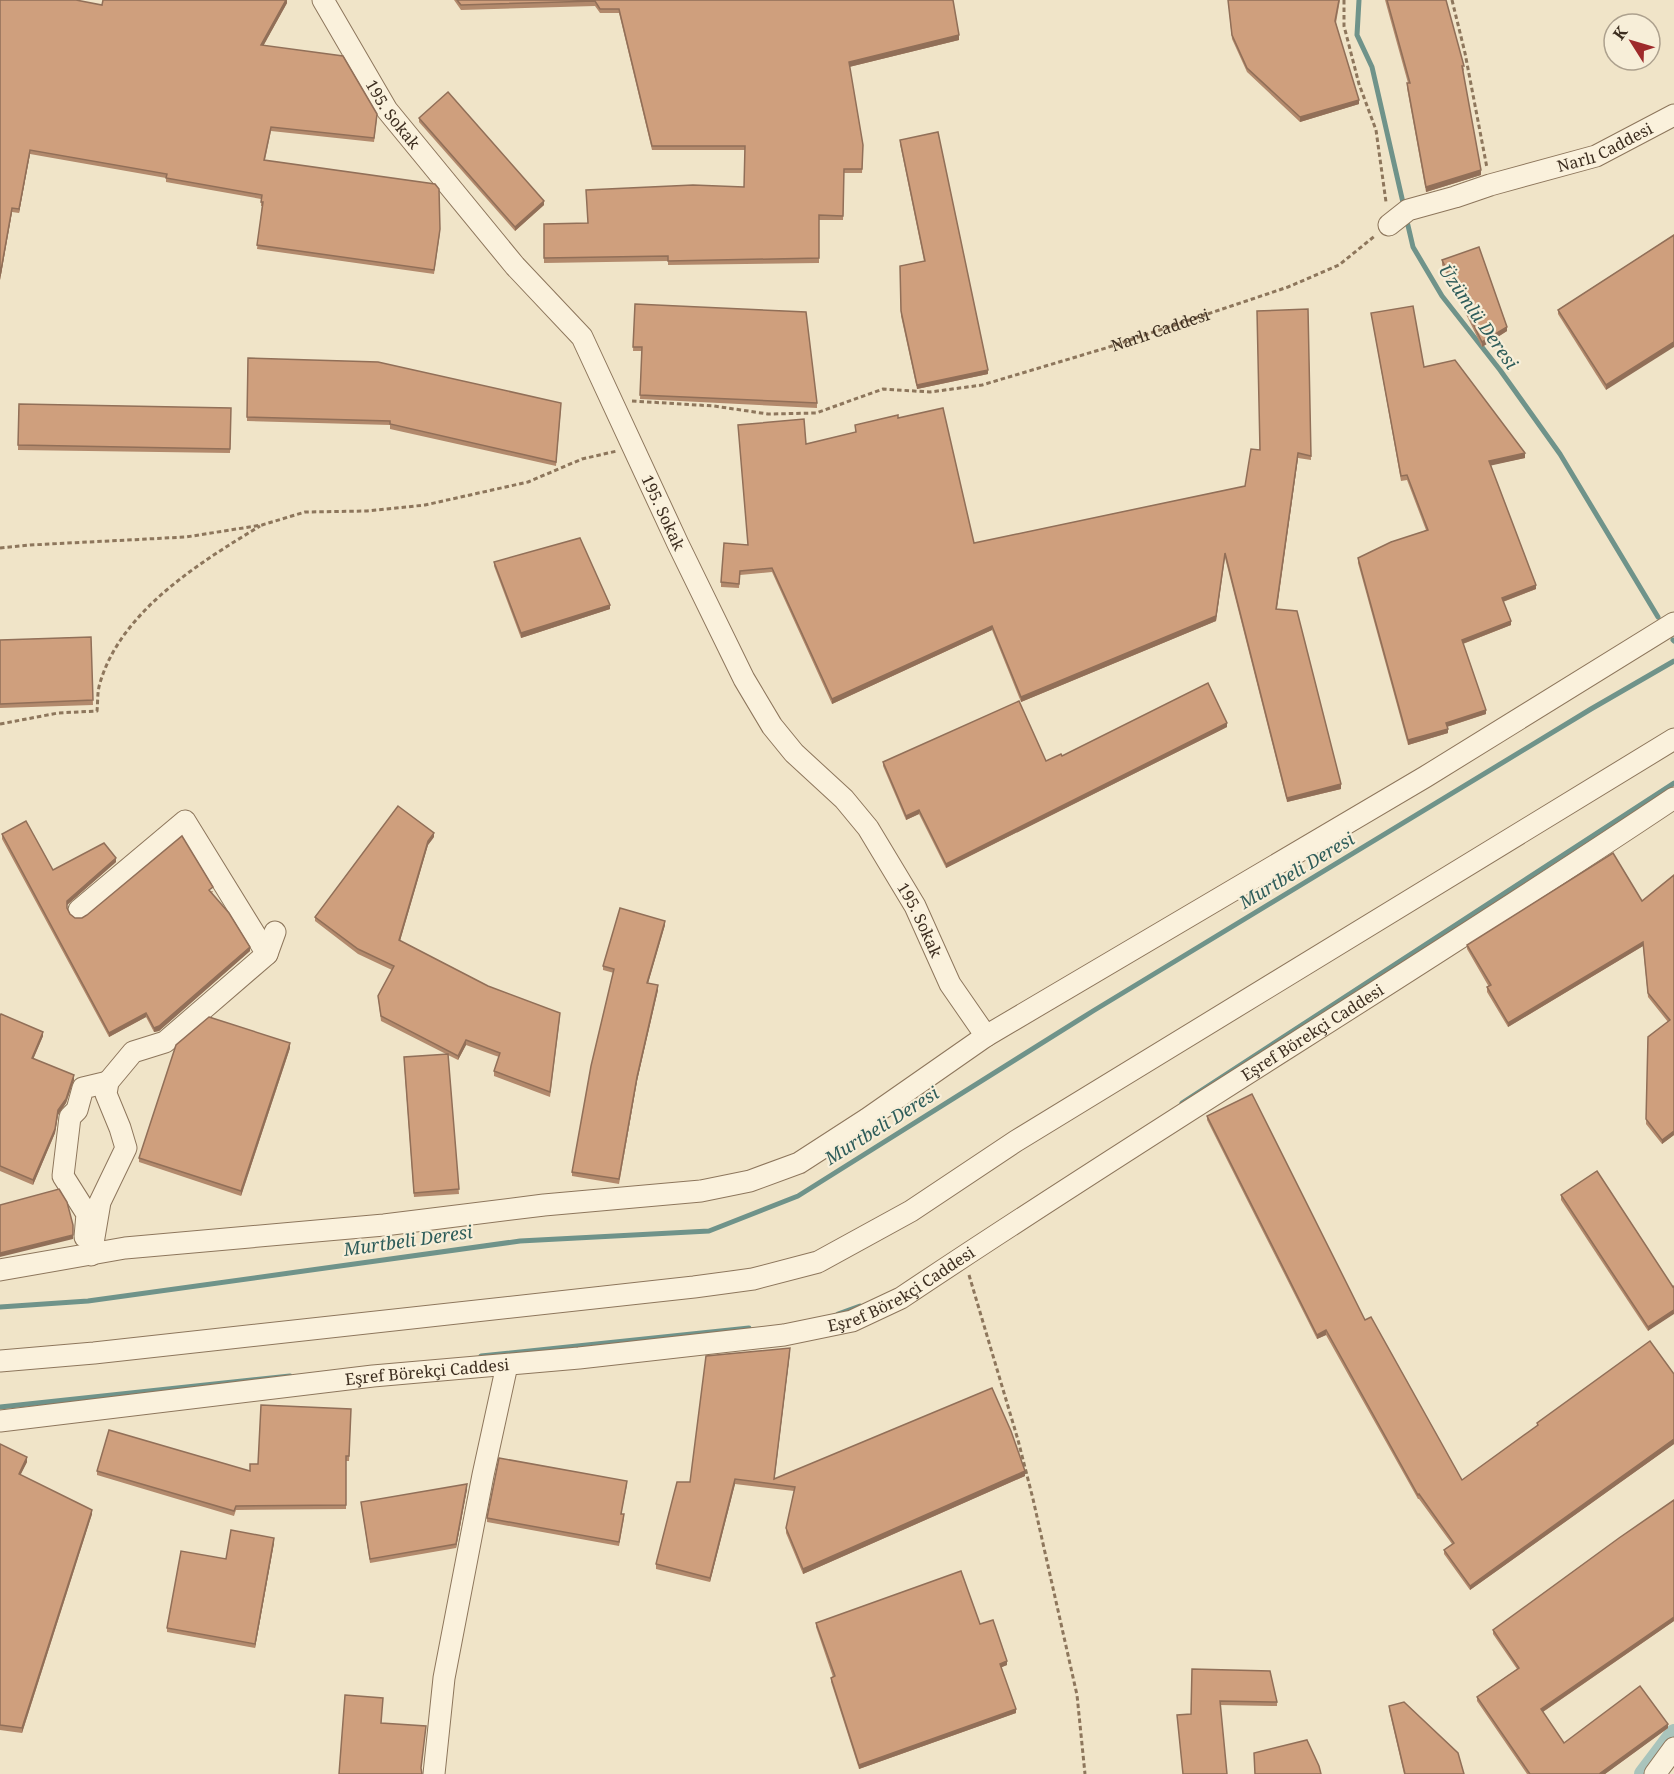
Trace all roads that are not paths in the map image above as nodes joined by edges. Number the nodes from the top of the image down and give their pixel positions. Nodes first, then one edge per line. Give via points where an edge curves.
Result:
1 (323, 0) edge
2 (1674, 115) edge
3 (1398, 218) road end
4 (1674, 623) edge
5 (1674, 739) edge
6 (1674, 798) edge
7 (79, 910) dead end
8 (275, 932) dead end
9 (267, 954) junction
10 (986, 1036) junction
11 (108, 1082) junction
12 (87, 1255) junction
13 (0, 1270) edge
14 (0, 1361) edge
15 (507, 1365) junction
16 (0, 1421) edge
17 (1674, 1748) edge
18 (434, 1774) edge
19 (1655, 1774) edge

1 - 10 street, 195. Sokak via 387,110 515,266 582,337 723,638 761,707 794,753 844,799 868,828 915,906 950,984
2 - 3 street, Narlı Caddesi via 1596,156 1490,184
4 - 10 street via 1425,777
5 - 14 street via 1016,1141 911,1212 818,1262 753,1279 694,1287
6 - 15 street, Eşref Börekçi Caddesi via 901,1298 852,1321 773,1337
7 - 9 street via 185,822
8 - 9 street
9 - 11 street via 165,1042 133,1052
10 - 12 street via 799,1163 750,1181 701,1191 125,1248
11 - 12 street via 106,1094 126,1148 100,1202
11 - 12 street via 83,1088 70,1117 63,1176 87,1214
12 - 13 street
15 - 16 street, Eşref Börekçi Caddesi
15 - 18 street via 444,1678
17 - 19 street

